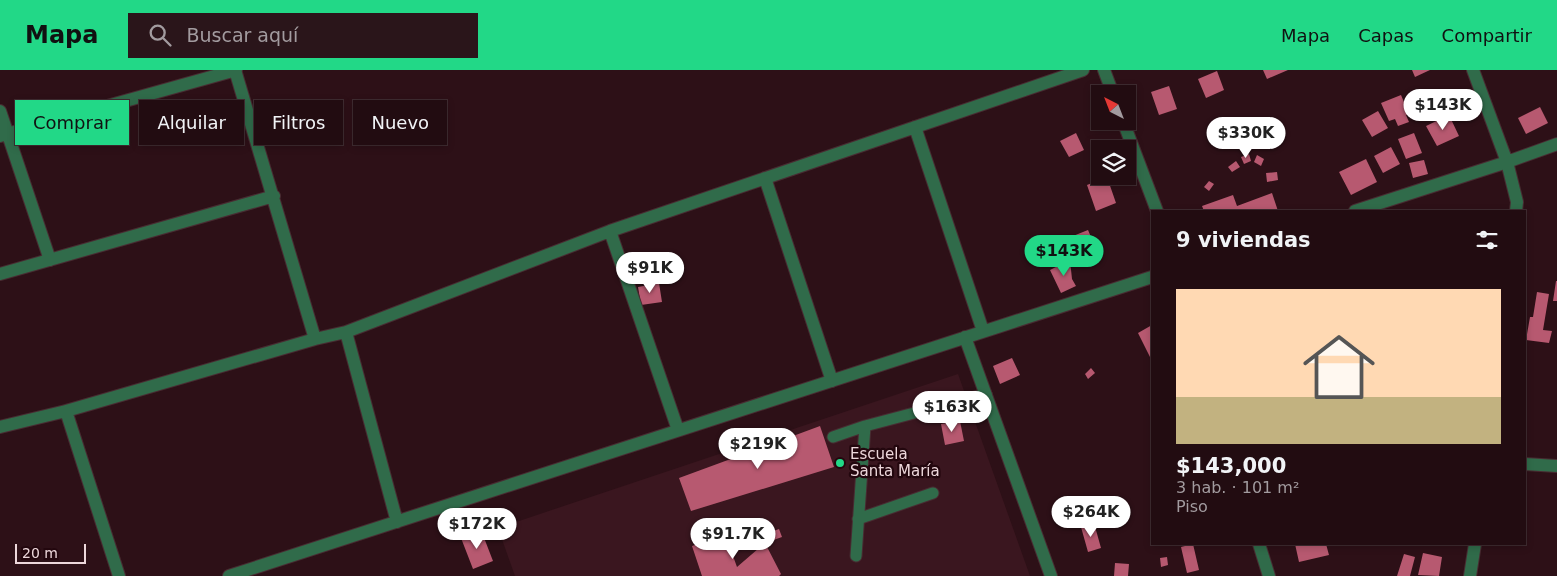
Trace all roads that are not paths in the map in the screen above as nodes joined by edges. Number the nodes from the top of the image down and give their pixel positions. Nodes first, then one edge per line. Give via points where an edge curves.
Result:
1 (235, 70) edge
2 (1083, 70) edge
3 (1104, 70) edge
4 (1473, 70) edge
5 (1110, 85) edge
6 (0, 111) edge
7 (915, 127) junction
8 (1127, 130) edge
9 (4, 135) edge
10 (1557, 144) edge
11 (1507, 162) junction
12 (764, 178) junction
13 (274, 196) junction
14 (1157, 210) edge
15 (1358, 210) edge
16 (1516, 210) edge
17 (610, 231) junction
18 (50, 260) junction
19 (0, 274) edge
20 (1151, 276) edge
21 (983, 331) junction
22 (346, 332) junction
23 (965, 337) junction
24 (315, 339) junction
25 (832, 381) junction
26 (986, 394) junction
27 (66, 412) junction
28 (865, 426) junction
29 (0, 427) edge
30 (678, 430) junction
31 (833, 437) dead end
32 (1526, 464) edge
33 (1557, 466) edge
34 (932, 492) dead end
35 (858, 519) junction
36 (397, 522) junction
37 (1259, 545) edge
38 (1475, 545) edge
39 (856, 556) dead end
40 (1473, 575) edge
41 (119, 576) edge
42 (228, 576) edge
43 (1051, 576) edge
44 (1269, 576) edge

1 - 9 street
1 - 13 street
2 - 7 street
3 - 5 street
4 - 11 street
6 - 9 street
7 - 12 street
7 - 21 street
8 - 14 street
9 - 18 street
10 - 11 street
11 - 15 street
11 - 16 street
12 - 17 street
12 - 25 street
13 - 18 street
13 - 24 street
17 - 22 street
17 - 30 street
18 - 19 street
20 - 21 street
21 - 23 street
22 - 24 street
22 - 36 street
23 - 25 street
23 - 26 street
24 - 27 street
25 - 30 street
26 - 28 lane
26 - 43 street
27 - 29 street
27 - 41 street
28 - 31 lane
28 - 35 lane
30 - 36 street
32 - 33 street
34 - 35 lane
35 - 39 lane
36 - 42 street
37 - 44 street
38 - 40 street

